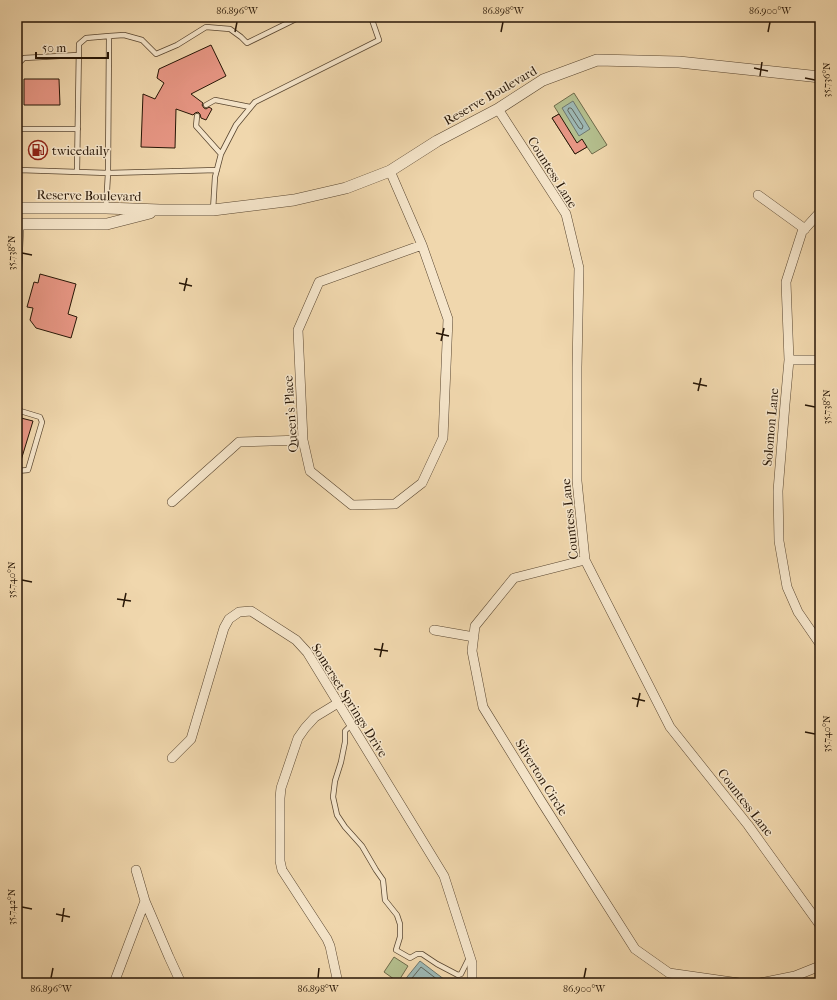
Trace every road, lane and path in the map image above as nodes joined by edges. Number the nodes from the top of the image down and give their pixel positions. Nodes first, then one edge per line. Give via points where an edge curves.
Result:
1 (300, 17) edge
2 (371, 17) edge
3 (109, 36) junction
4 (78, 55) junction
5 (17, 65) edge
6 (820, 77) edge
7 (206, 105) dead end
8 (250, 107) junction
9 (498, 110) junction
10 (197, 116) dead end
11 (17, 129) edge
12 (78, 129) junction
13 (221, 154) junction
14 (18, 170) edge
15 (217, 170) junction
16 (390, 171) junction
17 (77, 172) junction
18 (108, 173) junction
19 (758, 195) dead end
20 (18, 208) edge
21 (106, 208) junction
22 (160, 210) junction
23 (213, 210) junction
24 (820, 212) edge
25 (18, 224) edge
26 (805, 229) junction
27 (422, 245) junction
28 (17, 272) edge
29 (789, 360) junction
30 (820, 360) edge
31 (17, 410) edge
32 (303, 440) junction
33 (17, 471) edge
34 (172, 502) dead end
35 (585, 560) junction
36 (434, 630) dead end
37 (474, 637) junction
38 (820, 644) edge
39 (338, 703) junction
40 (352, 725) junction
41 (172, 758) dead end
42 (136, 870) dead end
43 (145, 901) junction
44 (820, 925) edge
45 (470, 956) junction
46 (820, 966) edge
47 (114, 983) edge
48 (181, 983) edge
49 (338, 983) edge
50 (472, 983) edge
51 (739, 983) edge
52 (760, 983) edge

1 - 3 lane via 247,43 230,29 206,27 177,45 156,54 142,40 124,35
2 - 8 lane via 379,40 255,102
3 - 4 lane via 86,38 78,44
3 - 18 lane
4 - 5 lane via 24,58
4 - 12 lane
6 - 9 street, Reserve Boulevard via 679,62 597,60 543,80
7 - 8 lane via 215,100
8 - 13 lane via 236,125
9 - 16 street, Reserve Boulevard via 437,141
9 - 35 street, Countess Lane via 566,214 579,268 578,481
10 - 13 lane via 196,126
11 - 12 lane
12 - 17 lane
13 - 15 lane
14 - 17 lane
14 - 20 lane
15 - 18 lane
15 - 23 lane via 214,177
16 - 23 street, Reserve Boulevard via 346,188 294,200
16 - 27 street, Queen's Place
17 - 18 lane
18 - 21 lane
19 - 26 street
20 - 21 street, Reserve Boulevard
20 - 25 street
21 - 22 street, Reserve Boulevard
22 - 23 street, Reserve Boulevard
22 - 25 street, Reserve Boulevard via 107,224
24 - 26 street, Solomon Lane
25 - 28 street
26 - 29 street, Solomon Lane via 786,282
27 - 32 street, Queen's Place via 319,282 298,330
27 - 32 street, Queen's Place via 448,319 443,438 422,483 395,504 352,505 310,472
29 - 30 street
29 - 38 street, Solomon Lane via 778,491 779,541 787,587 798,612
31 - 33 lane via 40,417 42,422 28,470
32 - 34 street via 239,442
35 - 37 street, Silverton Circle via 514,578 475,626
35 - 44 street, Countess Lane via 670,727 748,825
36 - 37 street
37 - 51 street, Silverton Circle via 472,651 484,708 635,949 669,973
39 - 40 street, Somerset Springs Drive
39 - 41 street, Somerset Springs Drive via 307,652 296,640 252,611 238,612 229,619 224,628 191,739
39 - 49 street via 315,717 298,738 281,788 280,861 282,870 327,939
40 - 45 street, Somerset Springs Drive via 444,876
40 - 45 lane via 346,731 333,797 337,816 362,846 383,880 386,900 397,914 400,924 396,950 410,958 422,954 458,975 461,974
42 - 43 street
43 - 47 street
43 - 48 street
45 - 50 street, Somerset Springs Drive
46 - 52 street via 795,976

